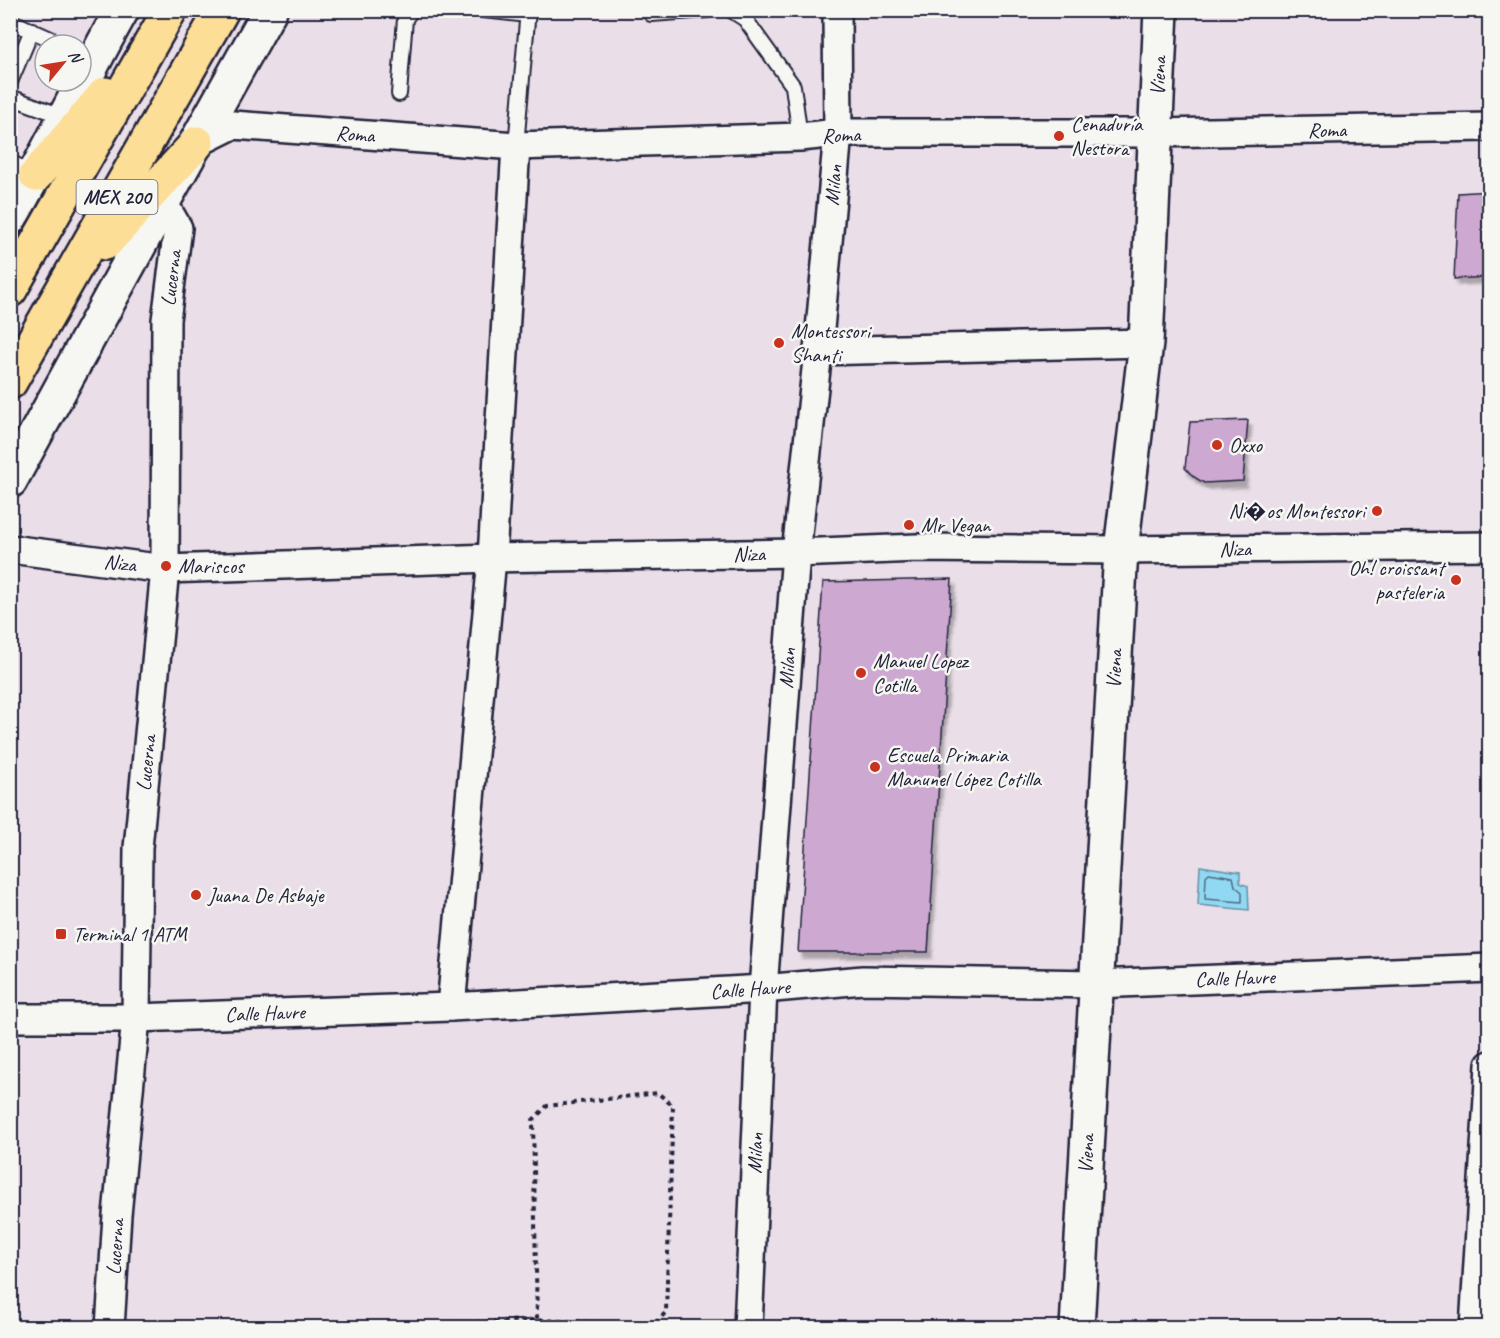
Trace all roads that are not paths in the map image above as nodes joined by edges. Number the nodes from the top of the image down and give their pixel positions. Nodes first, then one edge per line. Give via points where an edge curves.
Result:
1 (122, 10) edge
2 (222, 10) edge
3 (270, 10) edge
4 (411, 10) edge
5 (483, 10) edge
6 (708, 10) edge
7 (731, 10) edge
8 (837, 10) edge
9 (1161, 10) edge
10 (528, 13) edge
11 (651, 14) dead end
12 (10, 21) edge
13 (164, 22) edge
14 (32, 30) junction
15 (38, 33) edge
16 (93, 49) edge
17 (10, 82) edge
18 (75, 93) edge
19 (399, 94) dead end
20 (10, 97) edge
21 (66, 118) junction
22 (1490, 127) edge
23 (838, 133) junction
24 (1154, 133) junction
25 (800, 138) junction
26 (197, 143) junction
27 (516, 146) junction
28 (23, 169) edge
29 (163, 202) junction
30 (10, 218) edge
31 (66, 286) junction
32 (10, 290) edge
33 (1146, 343) junction
34 (818, 351) junction
35 (10, 382) edge
36 (10, 481) edge
37 (1490, 546) edge
38 (10, 549) edge
39 (1121, 550) junction
40 (796, 553) junction
41 (492, 558) junction
42 (165, 569) junction
43 (1490, 968) edge
44 (1095, 984) junction
45 (763, 989) junction
46 (451, 1007) junction
47 (10, 1018) edge
48 (136, 1018) junction
49 (1490, 1065) edge
50 (110, 1328) edge
51 (748, 1328) edge
52 (1077, 1328) edge
53 (1474, 1328) edge

1 - 16 street
2 - 31 highway, MEX 200
3 - 26 street
4 - 19 lane via 405,19
5 - 10 lane
6 - 11 lane
7 - 25 lane via 745,19 793,86
8 - 23 street, Milan
9 - 24 street, Viena
10 - 27 lane
12 - 14 lane
13 - 28 highway
13 - 32 highway, MEX 200
14 - 15 lane
14 - 17 lane
18 - 21 street
20 - 21 lane
21 - 28 street
22 - 24 street, Roma
23 - 24 street, Roma
23 - 25 street, Roma
23 - 34 street, Milan
24 - 33 street, Viena
25 - 27 street, Roma
26 - 27 street, Roma via 233,125
26 - 29 street
26 - 31 highway
27 - 41 street
28 - 30 street
29 - 36 street
29 - 42 street, Lucerna via 178,228 166,320
31 - 35 highway, MEX 200
33 - 34 street
33 - 39 street, Viena
34 - 40 street, Milan
37 - 39 street, Niza
38 - 42 street, Niza
39 - 40 street, Niza via 917,548
39 - 44 street, Viena
40 - 41 street, Niza
40 - 45 street, Milan
41 - 42 street, Niza
41 - 46 street
42 - 48 street, Lucerna via 138,848
43 - 44 street, Calle Havre
44 - 45 street, Calle Havre via 863,980
44 - 52 street, Viena
45 - 46 street, Calle Havre
45 - 51 street, Milan
46 - 48 street, Calle Havre
47 - 48 street, Calle Havre
48 - 50 street, Lucerna
49 - 53 street

